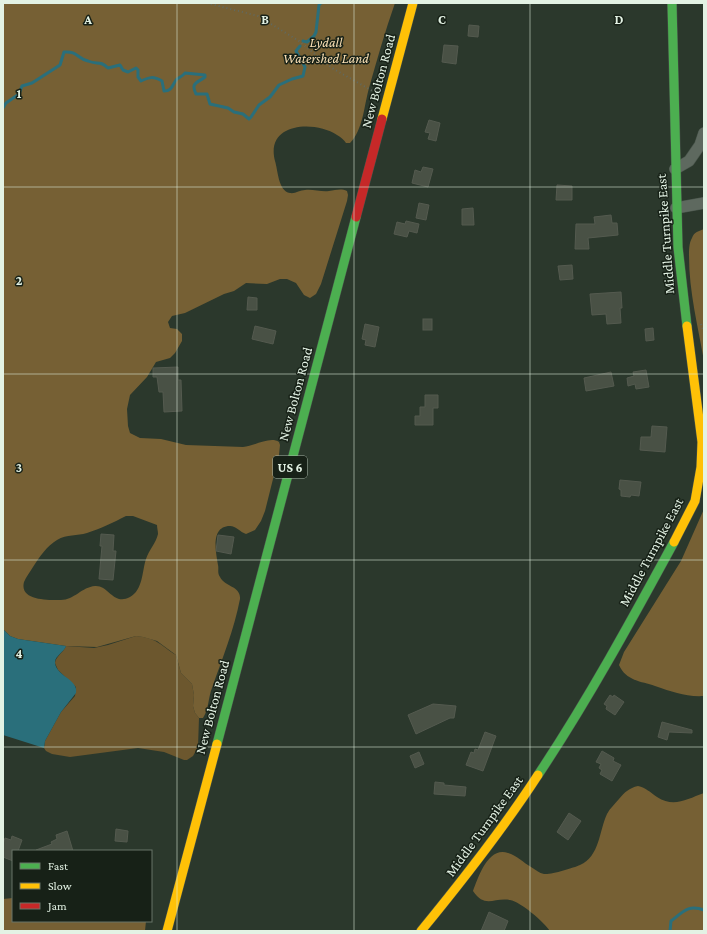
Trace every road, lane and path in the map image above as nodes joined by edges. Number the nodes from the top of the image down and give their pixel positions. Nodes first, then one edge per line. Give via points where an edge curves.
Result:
1 (207, 3) edge
2 (413, 3) edge
3 (672, 3) edge
4 (387, 100) junction
5 (704, 133) edge
6 (675, 169) junction
7 (704, 203) edge
8 (676, 208) junction
9 (167, 931) edge
10 (420, 931) edge

1 - 4 path via 258,16 299,41 332,68
2 - 4 street, New Bolton Road / US 6
3 - 6 street, Middle Turnpike East
4 - 9 street, New Bolton Road / US 6
5 - 6 street via 689,162
6 - 8 street, Middle Turnpike East
7 - 8 street
8 - 10 street, Middle Turnpike East via 678,247 702,442 702,467 695,500 617,646 560,742 524,797 462,881

